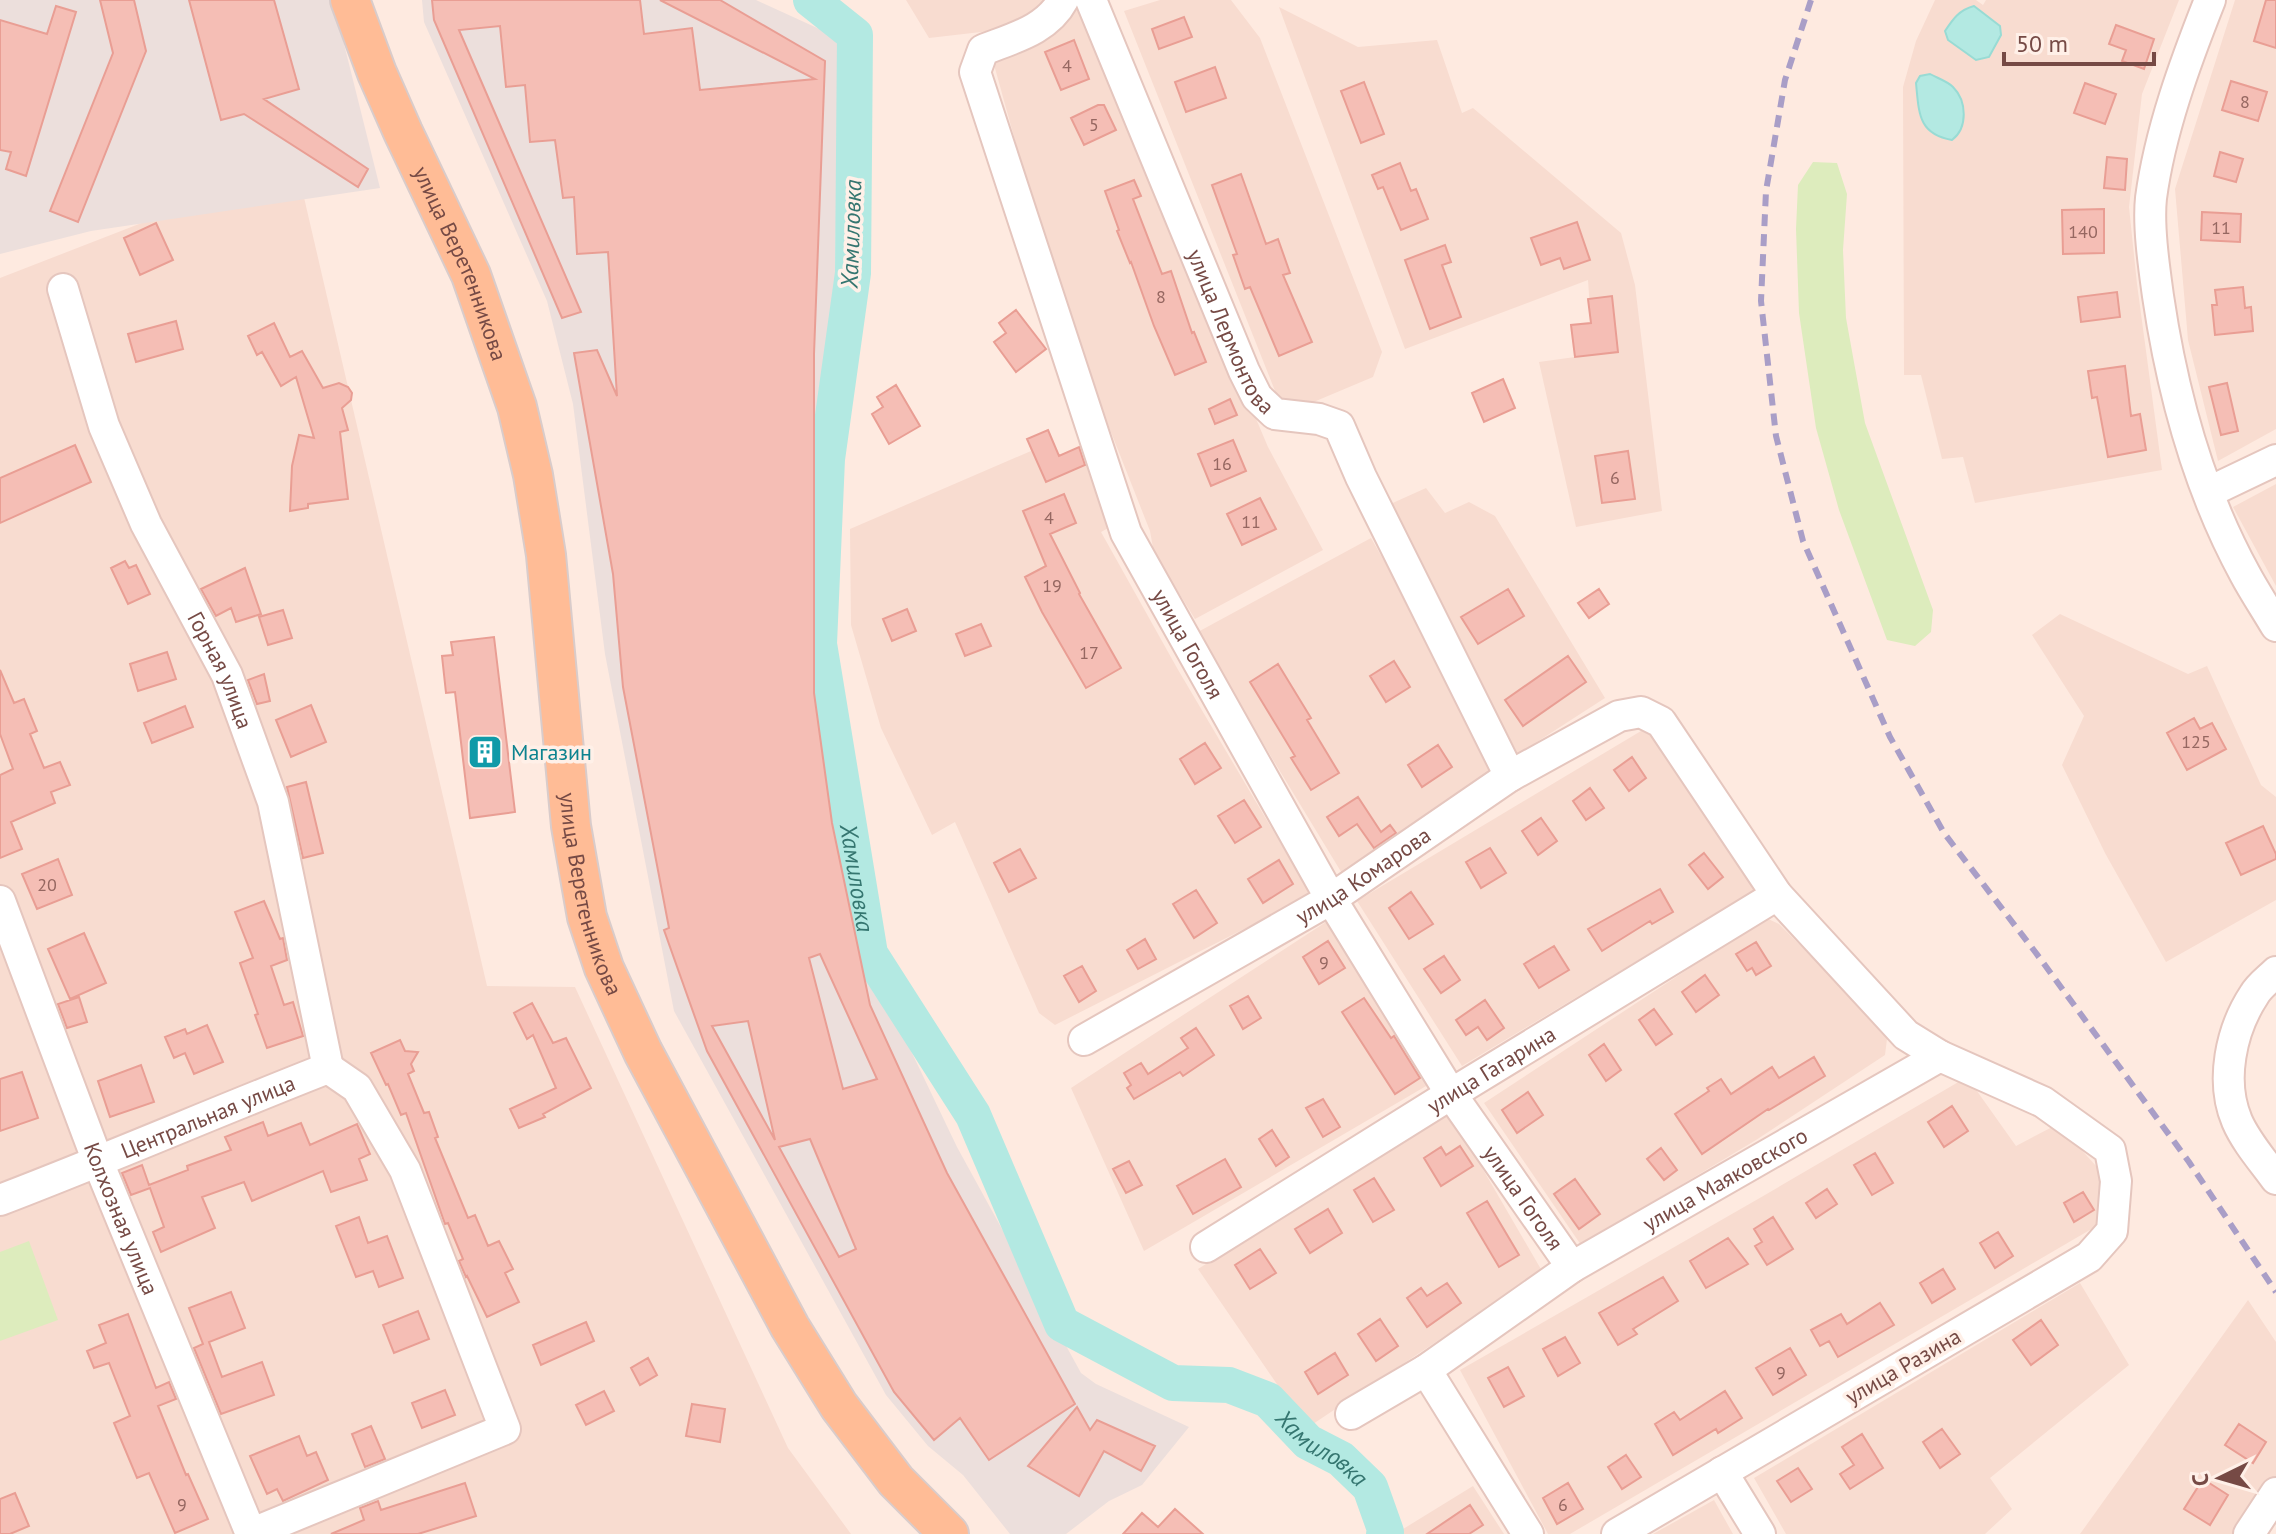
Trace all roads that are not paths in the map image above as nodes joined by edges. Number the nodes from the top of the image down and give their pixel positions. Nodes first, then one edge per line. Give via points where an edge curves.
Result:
1 (350, 0) edge
2 (1063, 0) edge
3 (1091, 0) edge
4 (2210, 0) edge
5 (63, 289) dead end
6 (2276, 460) edge
7 (2209, 492) junction
8 (2276, 626) edge
9 (1510, 776) junction
10 (1777, 895) junction
11 (1331, 899) junction
12 (0, 901) edge
13 (2276, 972) edge
14 (1084, 1040) dead end
15 (1940, 1056) junction
16 (328, 1068) junction
17 (1451, 1094) junction
18 (98, 1162) junction
19 (2276, 1179) edge
20 (0, 1200) edge
21 (1206, 1247) dead end
22 (1572, 1267) junction
23 (1426, 1370) junction
24 (1351, 1414) dead end
25 (1722, 1472) junction
26 (2276, 1493) edge
27 (250, 1534) edge
28 (949, 1534) edge
29 (1528, 1534) edge
30 (1617, 1534) edge
31 (1760, 1534) edge
32 (2249, 1534) edge

1 - 28 main road, улица Веретенникова via 377,73 471,275 517,407 546,555 571,826 587,917 604,968 643,1052 790,1327 839,1406 896,1481
2 - 11 street, улица Гоголя via 1034,30 983,50 975,72 1126,533
3 - 9 street, улица Лермонтова via 1257,397 1275,414 1339,426
4 - 7 street via 2164,136 2151,201 2164,331 2196,462
5 - 16 street, Горная улица via 104,426 146,524 227,675 273,802
6 - 7 street
7 - 8 street via 2244,573
9 - 10 street, улица Комарова via 1619,716 1641,712 1661,722
9 - 11 street, улица Комарова
10 - 15 street via 1906,1035
10 - 17 street, улица Гагарина
11 - 14 street, улица Комарова
11 - 17 street, улица Гоголя
12 - 18 street, Колхозная улица
13 - 19 street via 2255,992 2237,1026 2229,1058 2237,1120
15 - 22 street, улица Маяковского
15 - 25 street, улица Разина via 2043,1102 2110,1150 2116,1181 2112,1231 2089,1257
16 - 18 street, Центральная улица
16 - 27 street via 357,1088 405,1170 505,1429
17 - 21 street, улица Гагарина
17 - 22 street, улица Гоголя
18 - 20 street, Центральная улица
18 - 27 street, Колхозная улица
22 - 23 street, улица Маяковского
23 - 24 street, улица Маяковского
23 - 29 street
25 - 30 street, улица Разина
25 - 31 street
26 - 32 street

